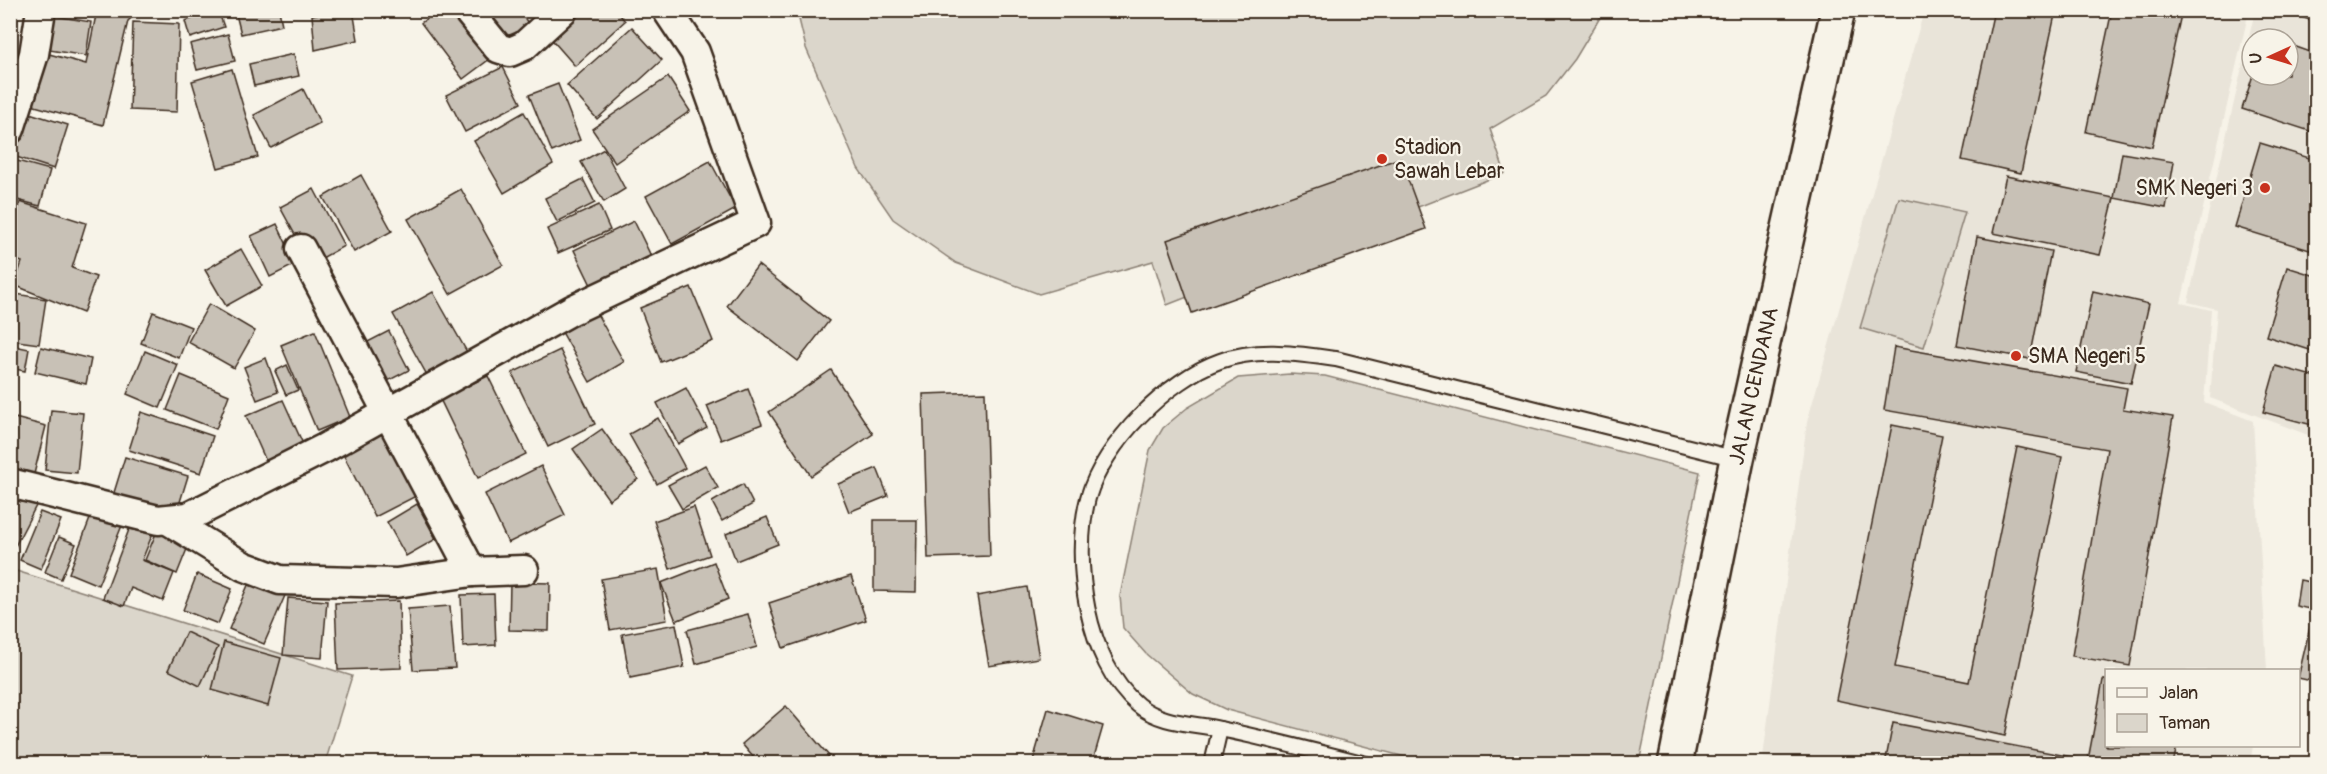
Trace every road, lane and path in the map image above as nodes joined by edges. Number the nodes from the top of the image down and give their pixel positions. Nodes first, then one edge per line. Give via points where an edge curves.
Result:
1 (41, 10) edge
2 (466, 10) edge
3 (563, 10) edge
4 (667, 10) edge
5 (1838, 10) edge
6 (10, 129) edge
7 (301, 249) dead end
8 (387, 413) junction
9 (1737, 459) junction
10 (10, 483) edge
11 (168, 520) junction
12 (524, 570) dead end
13 (472, 572) junction
14 (1220, 729) junction
15 (1212, 764) edge
16 (1366, 764) edge
17 (1675, 764) edge

1 - 6 street via 34,54
2 - 3 street via 498,48 510,51 524,45
4 - 8 street via 695,52 756,223 572,310
5 - 9 main road, JALAN CENDANA
7 - 8 street
8 - 11 street via 208,508
8 - 13 street
9 - 14 lane via 1336,359 1285,352 1244,354 1194,373 1127,429 1089,497 1083,541 1086,605 1098,645 1119,685 1139,706 1170,720
9 - 17 main road, JALAN CENDANA
10 - 11 street
11 - 13 street via 243,566 280,580 396,583
12 - 13 street
14 - 15 lane
14 - 16 lane

